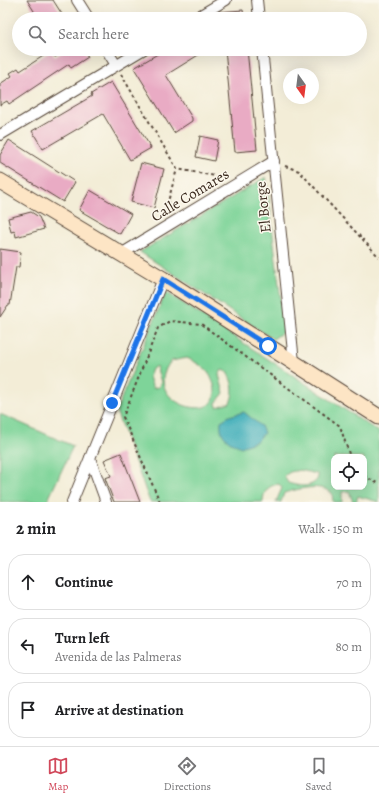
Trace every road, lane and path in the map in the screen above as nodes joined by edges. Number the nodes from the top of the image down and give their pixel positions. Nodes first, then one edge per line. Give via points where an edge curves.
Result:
1 (77, 0) edge
2 (226, 0) edge
3 (257, 0) edge
4 (85, 12) edge
5 (206, 12) edge
6 (258, 12) edge
7 (110, 56) edge
8 (132, 56) edge
9 (263, 56) edge
10 (116, 65) junction
11 (0, 135) edge
12 (274, 161) junction
13 (177, 169) junction
14 (0, 181) edge
15 (241, 181) junction
16 (160, 230) junction
17 (121, 254) junction
18 (379, 257) edge
19 (163, 279) junction
20 (294, 362) junction
21 (379, 417) edge
22 (349, 454) edge
23 (90, 458) junction
24 (367, 478) edge
25 (379, 484) edge
26 (72, 502) edge
27 (106, 502) edge
28 (160, 502) edge

1 - 4 street
2 - 5 street
3 - 6 street
7 - 10 street
8 - 10 street
9 - 12 street, El Borge
10 - 11 street
10 - 13 path
12 - 15 street, Calle Comares
12 - 18 path via 300,171
12 - 20 street, El Borge
13 - 15 path
13 - 16 path
14 - 17 street
15 - 16 street, Calle Comares
16 - 17 street, Calle Comares
17 - 19 street
19 - 20 street
19 - 23 street
20 - 21 street
22 - 28 path via 340,426 201,324 170,321 158,328 123,417
23 - 26 street
23 - 27 street
24 - 25 path

